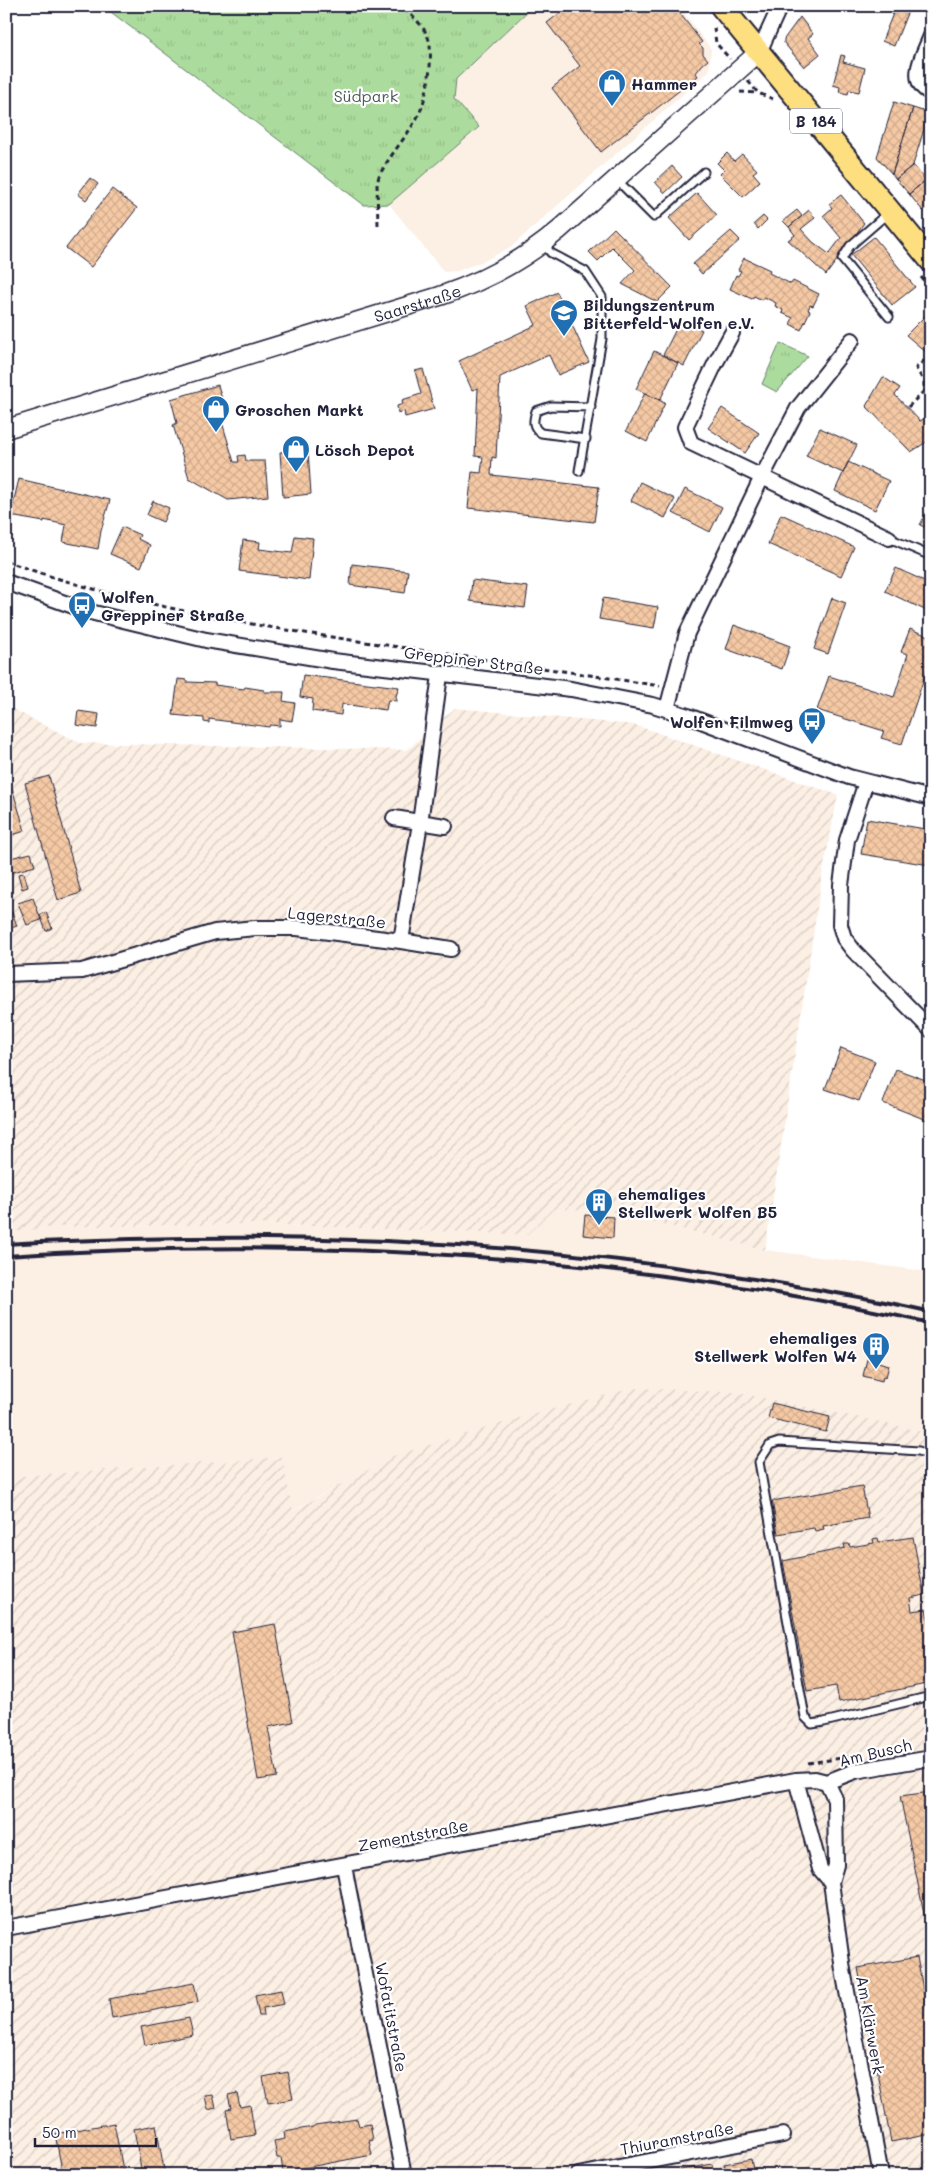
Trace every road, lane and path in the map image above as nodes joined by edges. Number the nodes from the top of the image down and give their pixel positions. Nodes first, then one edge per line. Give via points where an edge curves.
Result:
1 (397, 6) edge
2 (780, 6) edge
3 (717, 13) edge
4 (931, 36) edge
5 (759, 52) junction
6 (739, 70) junction
7 (931, 93) edge
8 (704, 172) dead end
9 (616, 179) junction
10 (890, 211) junction
11 (378, 226) dead end
12 (543, 244) junction
13 (928, 250) edge
14 (889, 317) dead end
15 (732, 333) dead end
16 (852, 340) dead end
17 (931, 354) edge
18 (591, 407) junction
19 (908, 407) dead end
20 (6, 429) edge
21 (586, 439) junction
22 (579, 471) dead end
23 (762, 477) junction
24 (889, 538) joint
25 (931, 556) edge
26 (6, 561) edge
27 (6, 582) edge
28 (440, 675) junction
29 (673, 688) junction
30 (667, 709) junction
31 (866, 782) junction
32 (931, 798) edge
33 (394, 818) dead end
34 (420, 823) junction
35 (445, 826) dead end
36 (401, 941) junction
37 (451, 949) dead end
38 (6, 974) edge
39 (931, 1030) edge
40 (931, 1456) edge
41 (931, 1696) edge
42 (931, 1758) edge
43 (796, 1780) junction
44 (827, 1782) junction
45 (344, 1866) junction
46 (831, 1882) junction
47 (6, 1928) edge
48 (783, 2135) dead end
49 (404, 2175) edge
50 (578, 2175) edge
51 (881, 2175) edge

1 - 11 path via 420,23 430,45 428,78 418,115 379,176
2 - 5 street
3 - 5 main road, B 184
3 - 6 path via 716,43
4 - 7 street via 918,68 921,85
5 - 6 street, Saarstraße
5 - 10 main road, B 184
6 - 9 street, Saarstraße
8 - 9 lane via 654,217
9 - 12 street, Saarstraße
10 - 13 main road, B 184
10 - 14 lane via 850,246 842,259
12 - 18 lane via 551,253 584,271 602,297 602,339
12 - 20 street, Saarstraße via 494,275 447,294
15 - 23 street via 685,427 691,443
16 - 23 street via 798,408
17 - 19 path via 916,368 924,382 924,391
18 - 21 lane
18 - 21 lane via 551,406 536,411 533,421 535,429 541,433
21 - 22 lane
23 - 24 street
23 - 29 street via 687,633
24 - 25 lane
26 - 29 path via 160,606 264,628
27 - 28 street, Greppiner Straße via 90,612 206,640
28 - 30 street, Greppiner Straße via 571,689
28 - 34 street, Lagerstraße
29 - 30 street
30 - 31 street, Greppiner Straße
31 - 32 street, Greppiner Straße
31 - 39 street via 843,856 840,925 852,950
33 - 34 street
34 - 35 street
34 - 36 street, Lagerstraße
36 - 37 street
36 - 38 street, Lagerstraße via 297,928 255,928 215,932 82,971
40 - 41 lane via 919,1451 779,1442 770,1445 759,1462 805,1718 812,1724 824,1722
42 - 44 street, Am Busch via 855,1772
43 - 44 street, Zementstraße
43 - 45 street, Zementstraße
43 - 46 street, Am Klärwerk via 820,1869
44 - 46 street, Am Klärwerk via 835,1799 836,1865
45 - 47 street, Zementstraße
45 - 49 street, Wofatitstraße
46 - 51 street, Am Klärwerk via 843,1970
48 - 50 street, Thiuramstraße

